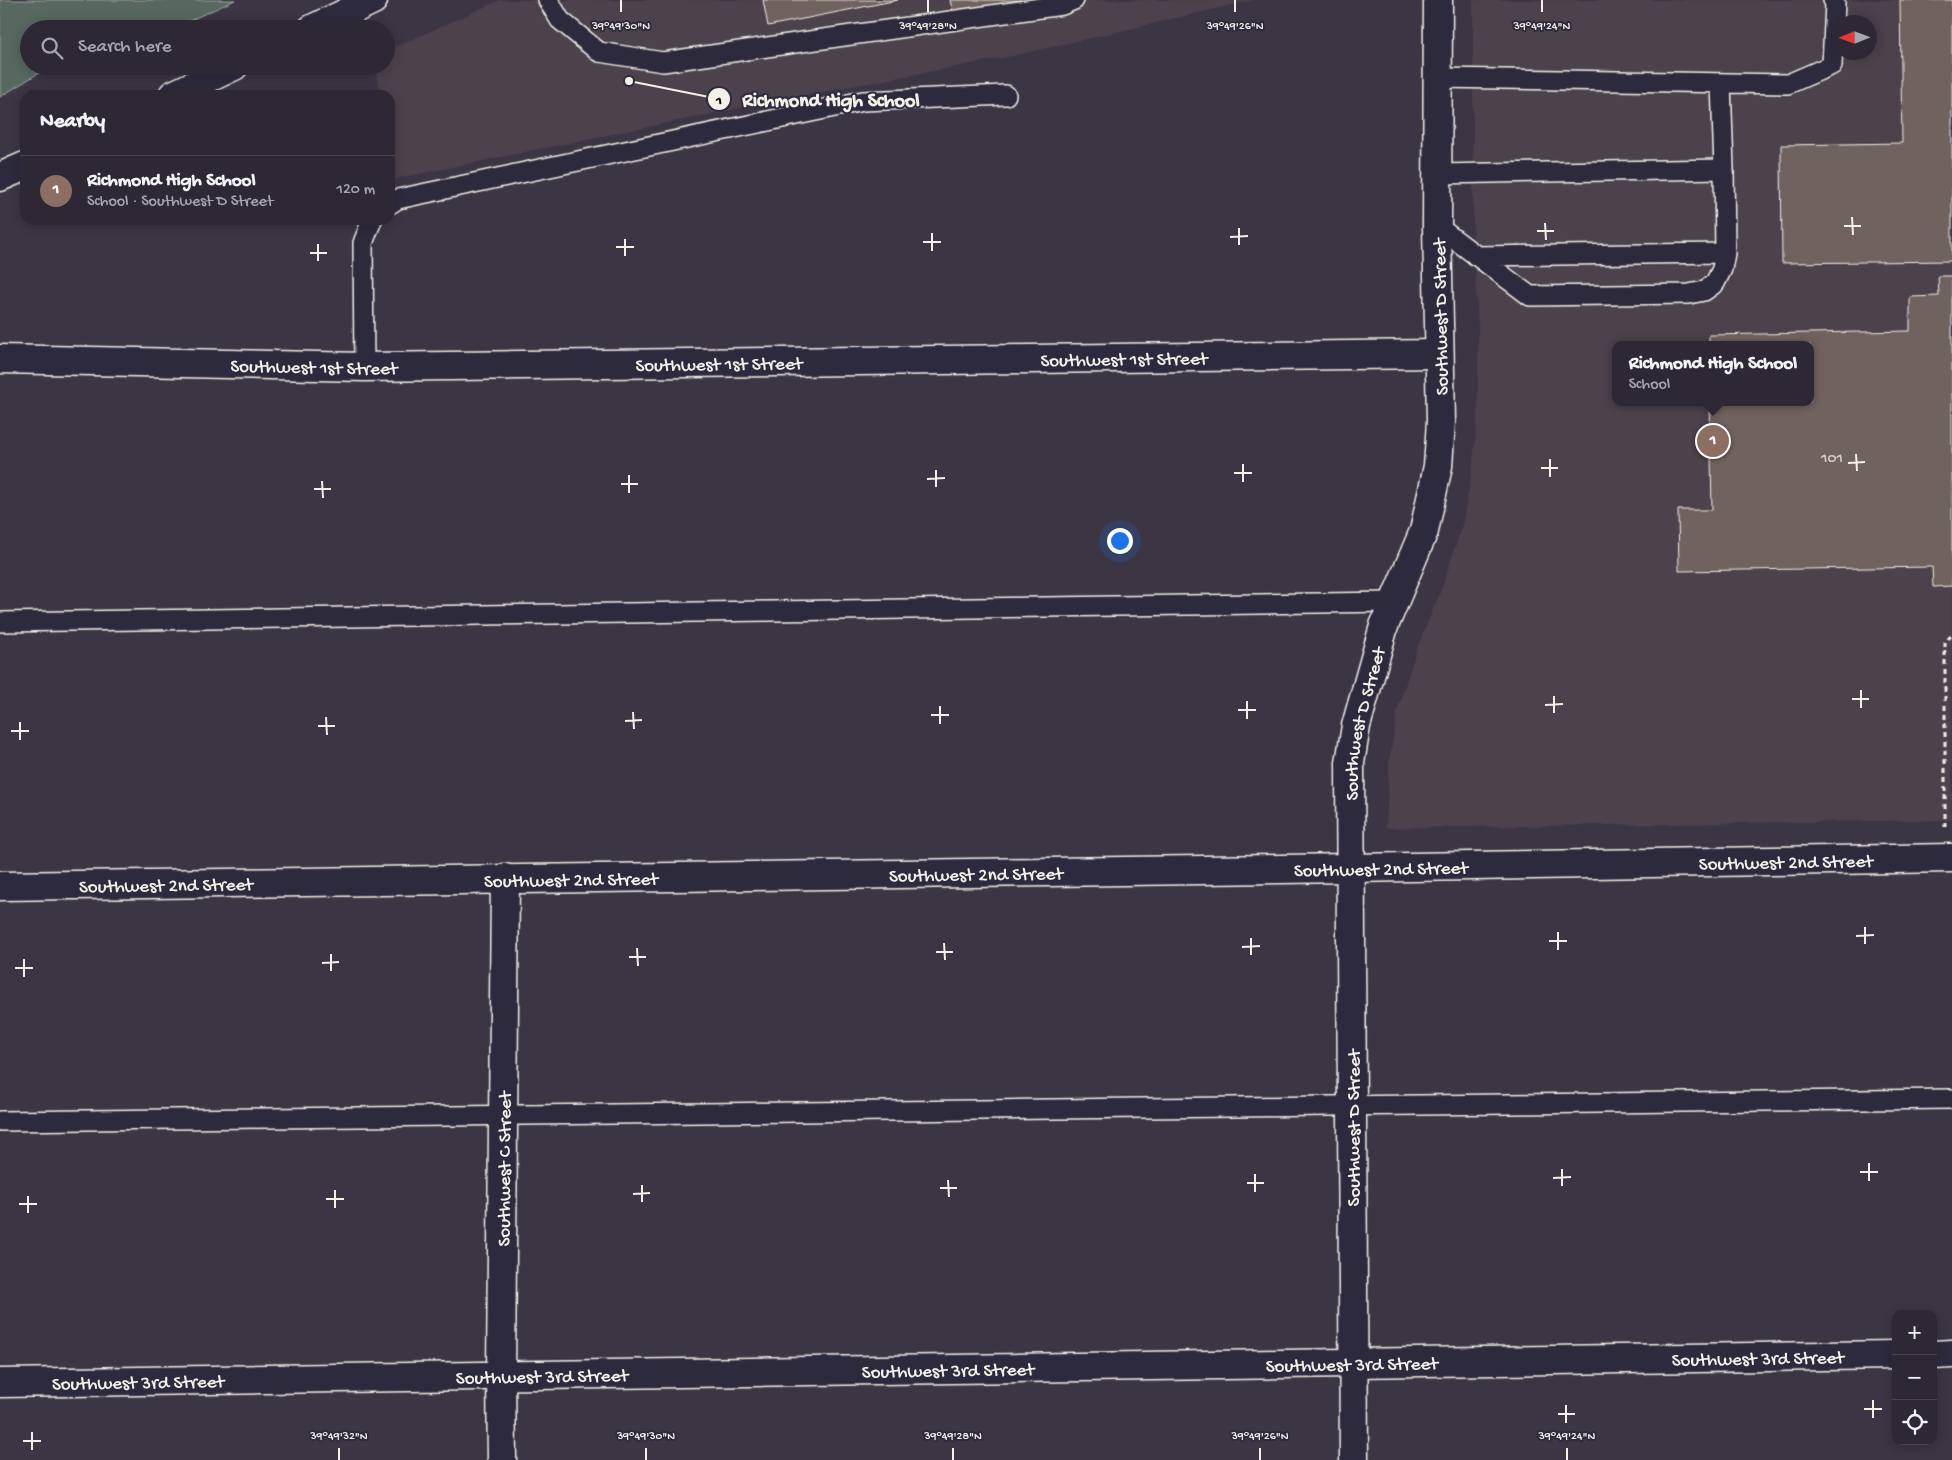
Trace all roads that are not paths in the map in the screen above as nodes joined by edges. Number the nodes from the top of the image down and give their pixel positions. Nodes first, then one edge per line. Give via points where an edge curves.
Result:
1 (372, 0) edge
2 (548, 0) edge
3 (1074, 0) edge
4 (1438, 0) edge
5 (1833, 0) edge
6 (331, 20) edge
7 (215, 75) edge
8 (1438, 78) junction
9 (1721, 84) junction
10 (184, 90) edge
11 (1006, 95) dead end
12 (20, 168) edge
13 (1724, 170) junction
14 (1438, 174) junction
15 (0, 177) edge
16 (395, 201) edge
17 (370, 225) edge
18 (1437, 226) junction
19 (1725, 252) junction
20 (1476, 256) junction
21 (1438, 354) junction
22 (0, 359) edge
23 (364, 368) junction
24 (1394, 602) junction
25 (0, 622) edge
26 (1950, 858) edge
27 (1351, 868) junction
28 (505, 878) junction
29 (0, 886) edge
30 (1952, 1099) edge
31 (1352, 1105) junction
32 (503, 1115) junction
33 (0, 1121) edge
34 (1952, 1354) edge
35 (1892, 1355) edge
36 (1937, 1355) edge
37 (1352, 1363) junction
38 (501, 1377) junction
39 (0, 1383) edge
40 (502, 1460) edge
41 (1354, 1460) edge

1 - 6 street
2 - 3 lane via 560,20 599,52 663,62 1062,5
4 - 8 street, Southwest D Street
5 - 9 lane via 1832,65 1788,84
7 - 10 street
8 - 9 lane
8 - 14 street, Southwest D Street
9 - 13 lane
11 - 16 lane via 863,102
12 - 15 street
13 - 14 lane
13 - 19 lane
14 - 18 street, Southwest D Street
17 - 23 lane via 363,243
18 - 20 lane
18 - 21 street, Southwest D Street
19 - 20 lane
19 - 20 lane via 1715,283 1704,291 1689,294 1530,296
21 - 23 street, Southwest 1st Street
21 - 24 street, Southwest D Street via 1441,421 1438,466 1424,531
22 - 23 street, Southwest 1st Street
24 - 25 lane
24 - 27 street, Southwest D Street via 1384,626 1356,726 1350,762
26 - 27 street, Southwest 2nd Street
27 - 28 street, Southwest 2nd Street
27 - 31 street, Southwest D Street
28 - 29 street, Southwest 2nd Street
28 - 32 street, Southwest C Street
30 - 31 lane
31 - 32 lane
31 - 37 street, Southwest D Street
32 - 33 lane
32 - 38 street, Southwest C Street
34 - 36 street
35 - 37 street, Southwest 3rd Street
37 - 38 street, Southwest 3rd Street
37 - 41 street, Southwest D Street
38 - 39 street, Southwest 3rd Street
38 - 40 street, Southwest C Street

